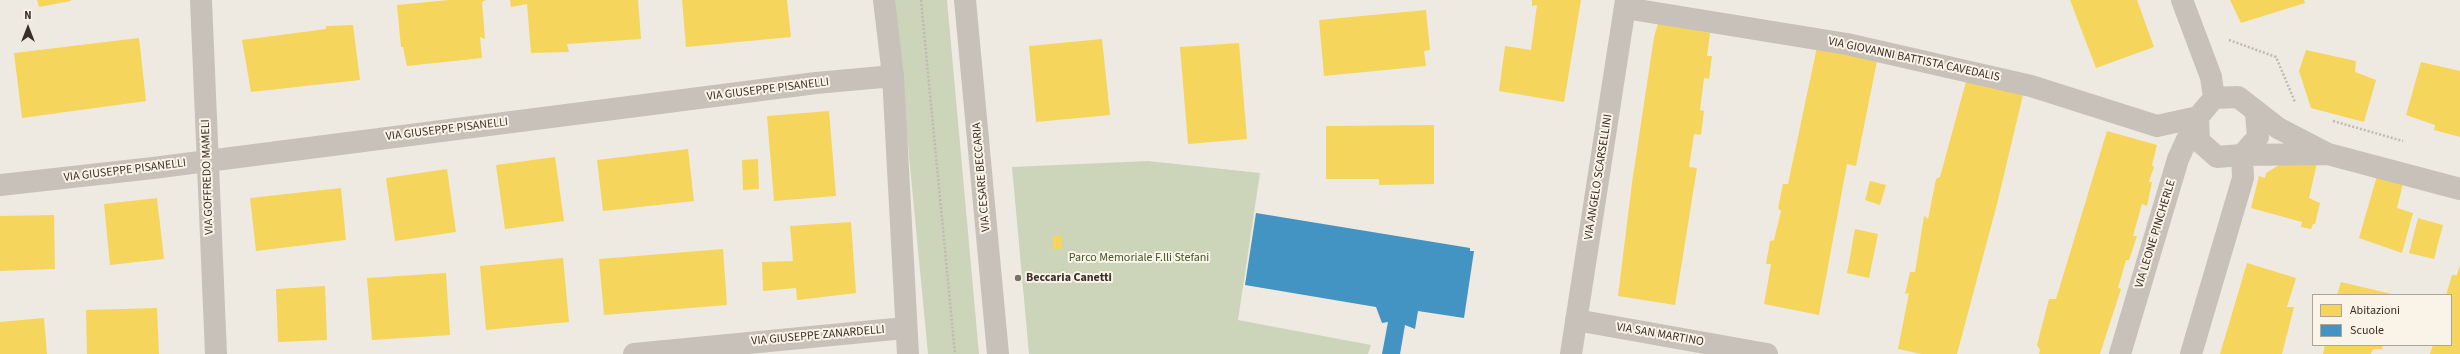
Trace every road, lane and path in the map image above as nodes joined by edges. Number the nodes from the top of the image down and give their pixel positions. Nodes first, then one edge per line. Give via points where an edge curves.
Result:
1 (201, 0) edge
2 (884, 0) edge
3 (921, 0) edge
4 (965, 0) edge
5 (2182, 0) edge
6 (1626, 4) edge
7 (2225, 33) dead end
8 (893, 76) junction
9 (2214, 98) junction
10 (2297, 104) dead end
11 (2256, 113) junction
12 (2198, 117) junction
13 (2330, 120) dead end
14 (2406, 142) dead end
15 (2328, 154) junction
16 (2242, 155) junction
17 (208, 161) junction
18 (0, 185) edge
19 (2460, 189) edge
20 (1576, 320) junction
21 (905, 328) junction
22 (216, 354) edge
23 (634, 354) edge
24 (908, 354) edge
25 (955, 354) edge
26 (998, 354) edge
27 (1571, 354) edge
28 (1767, 354) edge
29 (2120, 354) edge
30 (2191, 354) edge

1 - 17 street, VIA GOFFREDO MAMELI
2 - 8 street
3 - 25 path
4 - 26 street, VIA CESARE BECCARIA
5 - 9 street via 2212,77
6 - 12 street, VIA GIOVANNI BATTISTA CAVEDALIS via 1847,44 2031,86 2157,126
6 - 20 street, VIA ANGELO SCARSELLINI
7 - 10 path via 2227,40 2276,57
8 - 17 street, VIA GIUSEPPE PISANELLI via 816,83
8 - 21 street
9 - 11 street via 2238,97
9 - 12 street
11 - 15 street via 2278,128
11 - 16 street via 2258,137
12 - 16 street via 2199,141 2217,157
12 - 29 street, VIA LEONE PINCHERLE via 2178,159
13 - 14 path
15 - 16 street
15 - 19 street
16 - 30 street via 2243,178
17 - 18 street, VIA GIUSEPPE PISANELLI
17 - 22 street, VIA GOFFREDO MAMELI
20 - 27 street, VIA ANGELO SCARSELLINI
20 - 28 street, VIA SAN MARTINO
21 - 23 street, VIA GIUSEPPE ZANARDELLI
21 - 24 street

